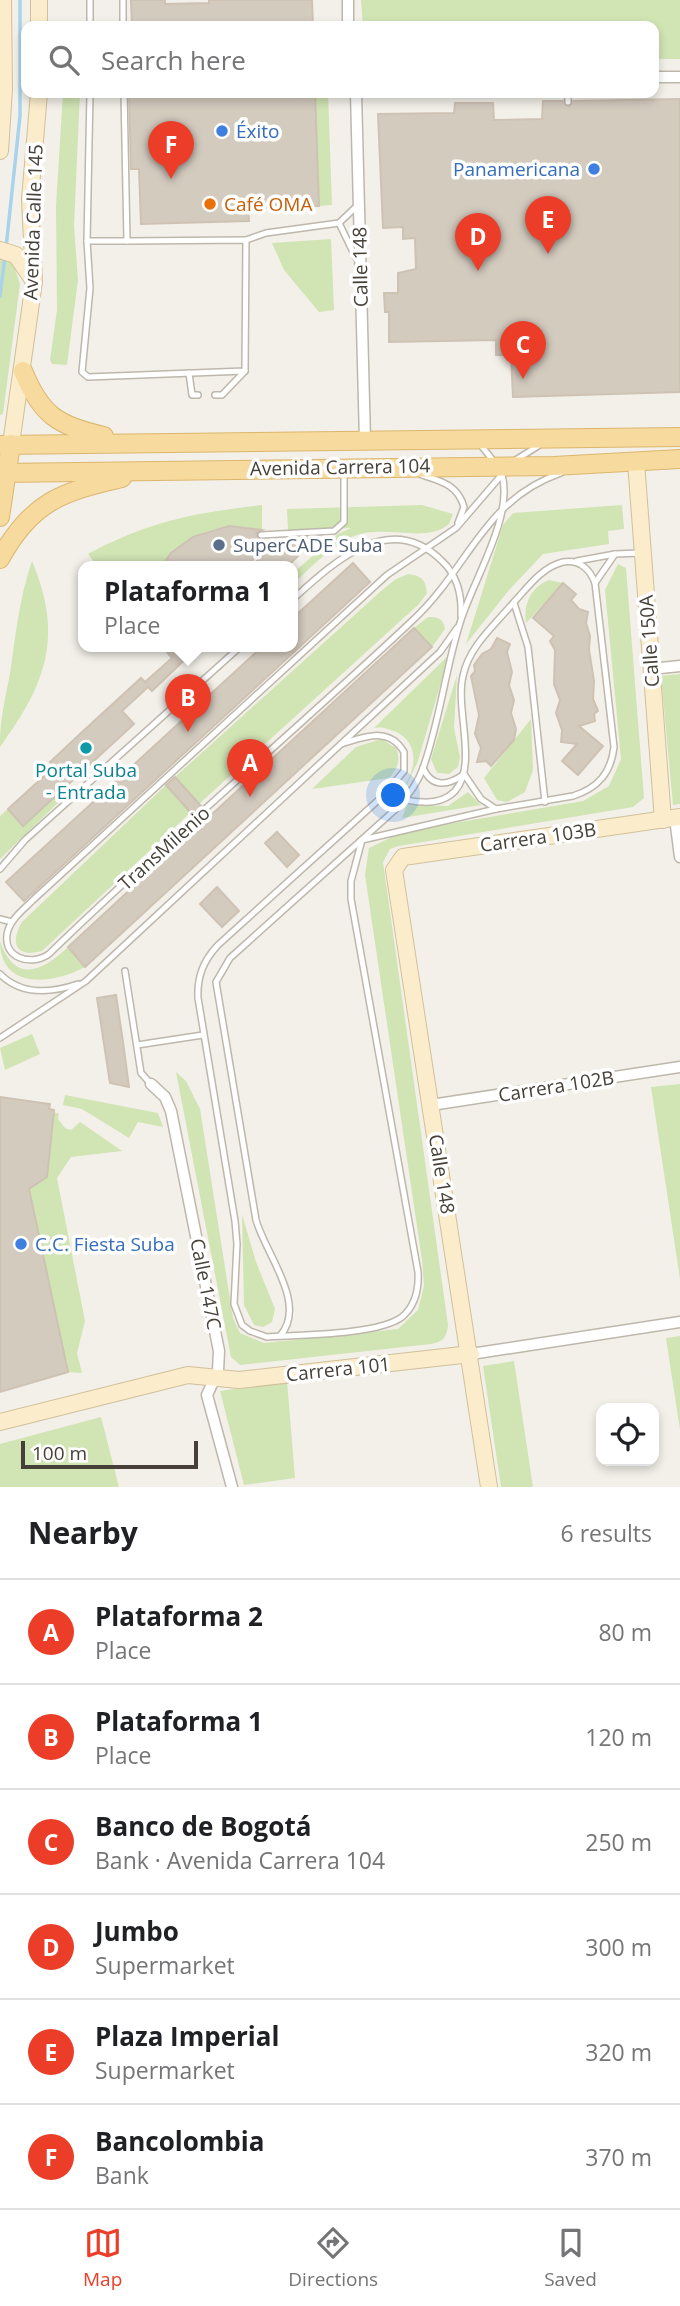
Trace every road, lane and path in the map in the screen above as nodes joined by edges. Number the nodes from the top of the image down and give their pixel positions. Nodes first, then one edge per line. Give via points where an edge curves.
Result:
1 (3, 0) edge
2 (39, 0) edge
3 (90, 0) edge
4 (123, 0) edge
5 (348, 0) edge
6 (39, 21) edge
7 (90, 21) edge
8 (123, 21) edge
9 (348, 21) edge
10 (659, 77) edge
11 (680, 77) edge
12 (2, 90) edge
13 (39, 98) edge
14 (90, 98) edge
15 (124, 98) edge
16 (356, 98) edge
17 (568, 98) edge
18 (568, 102) dead end
19 (0, 151) edge
20 (360, 203) junction
21 (339, 223) junction
22 (246, 240) junction
23 (87, 241) junction
24 (127, 241) junction
25 (6, 251) edge
26 (360, 269) junction
27 (34, 282) junction
28 (23, 370) junction
29 (245, 372) junction
30 (189, 373) junction
31 (198, 395) dead end
32 (215, 395) dead end
33 (680, 437) edge
34 (555, 440) junction
35 (131, 441) junction
36 (365, 441) junction
37 (474, 441) junction
38 (6, 445) edge
39 (680, 459) edge
40 (636, 462) junction
41 (589, 465) junction
42 (554, 466) junction
43 (344, 467) junction
44 (396, 467) junction
45 (158, 469) junction
46 (503, 469) junction
47 (4, 473) edge
48 (501, 508) junction
49 (0, 517) edge
50 (456, 528) junction
51 (261, 534) dead end
52 (428, 549) junction
53 (643, 553) junction
54 (615, 554) junction
55 (0, 559) edge
56 (575, 562) junction
57 (454, 574) junction
58 (595, 583) junction
59 (298, 595) edge
60 (514, 603) junction
61 (460, 622) junction
62 (233, 652) edge
63 (680, 666) edge
64 (651, 669) junction
65 (341, 744) junction
66 (423, 768) junction
67 (464, 774) junction
68 (384, 795) junction
69 (404, 800) junction
70 (545, 802) junction
71 (496, 809) junction
72 (673, 818) edge
73 (362, 839) junction
74 (680, 857) edge
75 (397, 861) joint
76 (0, 869) edge
77 (0, 919) edge
78 (12, 922) junction
79 (125, 971) dead end
80 (0, 974) edge
81 (86, 981) junction
82 (203, 1035) junction
83 (0, 1038) edge
84 (136, 1045) junction
85 (680, 1067) edge
86 (151, 1084) joint
87 (431, 1105) junction
88 (680, 1322) edge
89 (280, 1336) junction
90 (471, 1354) junction
91 (215, 1376) junction
92 (0, 1422) edge
93 (232, 1487) edge
94 (489, 1487) edge

1 - 12 street, Avenida Calle 145
2 - 6 street
3 - 7 lane
4 - 8 lane
5 - 9 street
10 - 11 street
12 - 19 street, Avenida Calle 145
13 - 27 street, Avenida Calle 145 via 30,200
14 - 23 lane
15 - 24 lane
16 - 20 street, Calle 148
17 - 18 lane
20 - 21 lane
20 - 26 street, Calle 148
21 - 22 lane
21 - 26 lane
22 - 24 lane
22 - 29 lane
23 - 24 lane
23 - 30 lane via 90,288 82,372 88,377
25 - 27 street via 26,267
26 - 36 street, Calle 148
27 - 28 street, Avenida Calle 145
28 - 35 main road via 37,402 63,424
28 - 38 street, Avenida Calle 145
29 - 30 lane
29 - 32 lane via 222,396
30 - 31 lane via 192,395
33 - 34 main road, Avenida Carrera 104
34 - 37 main road, Avenida Carrera 104
34 - 42 main road via 543,445 539,454
34 - 46 lane
35 - 36 main road, Avenida Carrera 104
35 - 38 main road, Avenida Carrera 104
36 - 37 main road, Avenida Carrera 104
37 - 46 lane
38 - 47 main road, Avenida Calle 145
39 - 40 main road, Avenida Carrera 104
40 - 41 main road, Avenida Carrera 104
40 - 53 street, Calle 150A
41 - 42 main road, Avenida Carrera 104
41 - 48 lane, TransMilenio via 531,486
42 - 46 main road, Avenida Carrera 104
43 - 44 main road, Avenida Carrera 104
43 - 45 main road, Avenida Carrera 104
43 - 51 lane via 344,522 334,531
44 - 46 main road, Avenida Carrera 104
44 - 50 lane via 441,480 457,491 464,507
45 - 47 main road, Avenida Carrera 104
45 - 55 main road via 77,488 48,501 20,527
46 - 48 lane
46 - 50 lane
47 - 49 main road, Avenida Calle 145
48 - 57 lane, TransMilenio
48 - 61 lane
50 - 52 lane
52 - 57 lane
52 - 59 lane via 395,539 367,544 335,562
52 - 78 lane via 369,591
53 - 54 lane
53 - 64 street, Calle 150A
54 - 56 lane
54 - 58 lane
56 - 58 lane via 588,570
56 - 60 lane via 552,566
57 - 61 lane via 461,593
57 - 78 lane, TransMilenio via 414,620 49,954 25,962 12,954 6,939
58 - 70 lane via 612,758 602,779 585,792
60 - 67 lane via 474,650 463,676
60 - 70 lane via 528,647
61 - 65 lane via 440,652
61 - 66 lane
62 - 76 lane via 25,840
63 - 64 street
64 - 72 street, Calle 150A
65 - 68 lane via 376,734 400,744 404,771
65 - 81 lane
66 - 67 lane via 438,784
66 - 69 lane
67 - 69 lane via 454,791 439,801
67 - 71 lane via 481,799
68 - 69 lane
68 - 82 lane via 212,952 198,988
69 - 73 lane
70 - 71 lane
71 - 73 lane
72 - 74 street, Calle 150A
72 - 75 street, Carrera 103B via 411,855
73 - 89 lane via 230,958 216,982 256,1220 290,1301 291,1317
73 - 89 lane via 351,899 418,1284 412,1304 391,1323
75 - 87 street, Calle 148 via 394,878
77 - 78 lane
79 - 84 lane
80 - 81 lane via 17,986 43,992
81 - 83 lane
82 - 84 lane
82 - 89 lane via 235,1222 236,1315 257,1335
84 - 86 lane via 141,1073
85 - 87 street, Carrera 102B
86 - 91 street, Calle 147C via 165,1097 178,1144 219,1351
87 - 90 street, Calle 148
88 - 90 street, Carrera 101
90 - 91 street, Carrera 101 via 239,1380
90 - 94 street, Calle 148
91 - 92 street, Carrera 101 via 188,1375
91 - 93 street, Calle 147C via 208,1395

